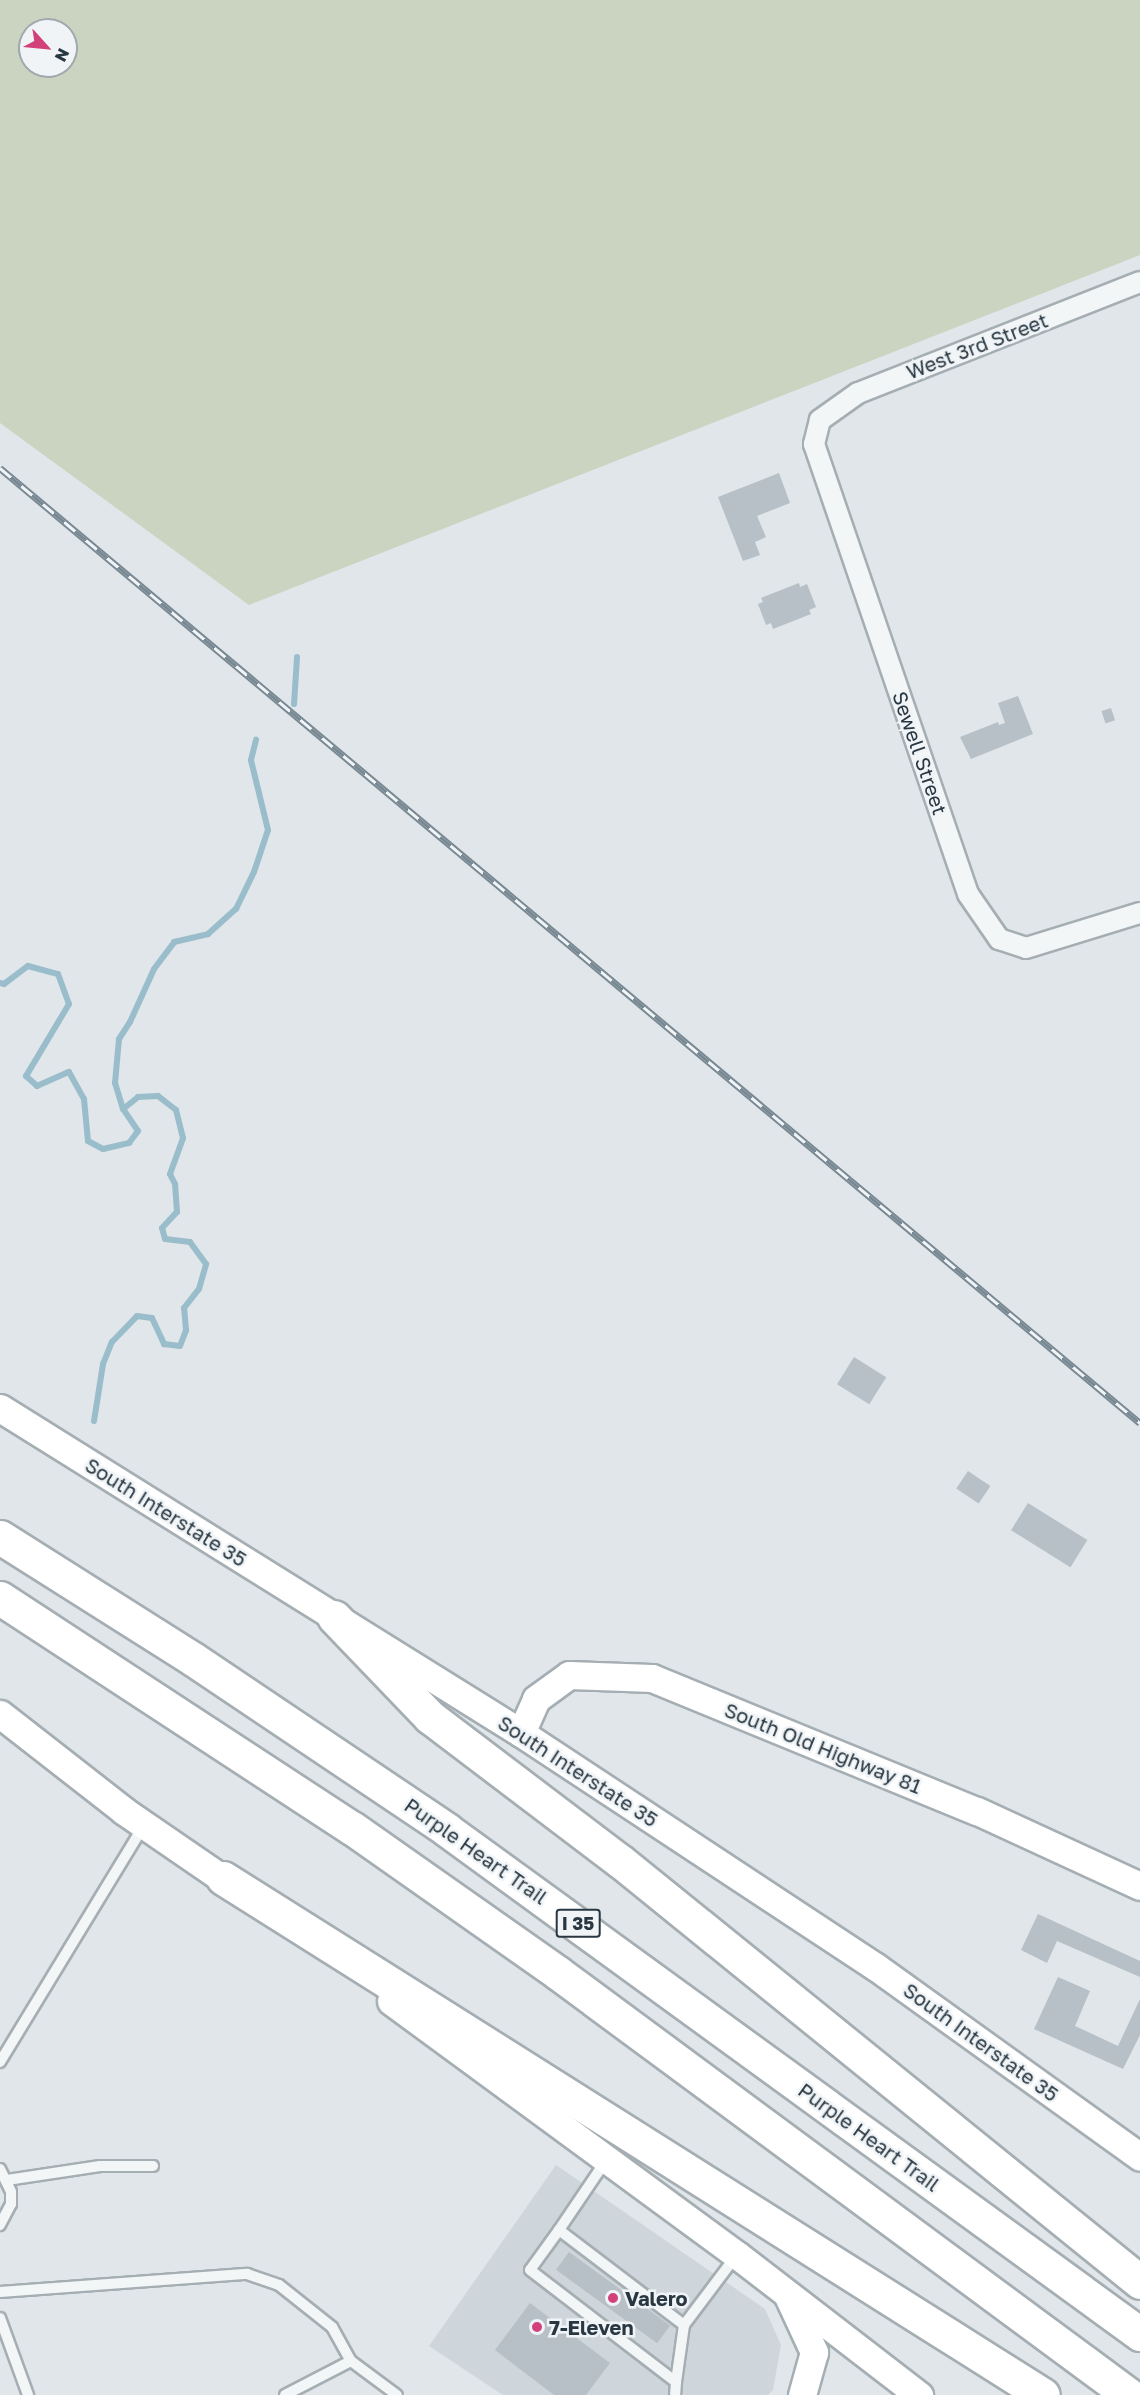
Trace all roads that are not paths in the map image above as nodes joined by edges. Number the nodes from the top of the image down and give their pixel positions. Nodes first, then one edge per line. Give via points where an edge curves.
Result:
1 (1140, 282) edge
2 (820, 420) joint
3 (1140, 913) edge
4 (0, 1408) edge
5 (0, 1537) edge
6 (0, 1598) edge
7 (334, 1617) junction
8 (0, 1714) edge
9 (521, 1732) junction
10 (144, 1825) junction
11 (223, 1878) junction
12 (1140, 1886) edge
13 (0, 2062) edge
14 (1140, 2157) edge
15 (607, 2159) junction
16 (153, 2166) dead end
17 (0, 2169) edge
18 (7, 2180) junction
19 (0, 2225) edge
20 (559, 2230) junction
21 (737, 2254) junction
22 (1140, 2282) edge
23 (0, 2292) edge
24 (786, 2293) junction
25 (0, 2319) edge
26 (684, 2325) junction
27 (1140, 2334) edge
28 (351, 2361) junction
29 (676, 2382) junction
30 (910, 2393) edge
31 (28, 2395) edge
32 (285, 2395) edge
33 (397, 2395) edge
34 (675, 2395) edge
35 (802, 2395) edge
36 (1043, 2395) edge
37 (1129, 2395) edge

1 - 2 street, West 3rd Street via 858,393
2 - 3 street, Sewell Street via 814,444 968,894 999,939 1026,948
4 - 7 main road, South Interstate 35
5 - 27 highway, Purple Heart Trail / I 35 via 193,1659 447,1830
6 - 37 highway, I 35 via 352,1828 558,1973
7 - 9 main road, South Interstate 35
7 - 22 highway via 430,1717 620,1861
8 - 10 main road
9 - 12 main road, South Old Highway 81 via 536,1699 569,1675 652,1678 977,1811
9 - 14 main road, South Interstate 35 via 876,1967
10 - 11 main road
10 - 13 lane
11 - 15 main road
11 - 36 highway
15 - 20 lane
15 - 21 main road
16 - 18 lane via 100,2166
17 - 18 lane
18 - 19 lane via 11,2204
20 - 26 lane
20 - 29 lane via 530,2270
21 - 24 main road
21 - 26 lane
23 - 28 lane via 247,2274 279,2285 332,2327
24 - 30 main road
24 - 35 main road via 814,2352
25 - 31 lane
26 - 29 lane
28 - 32 lane
28 - 33 lane
29 - 34 lane

